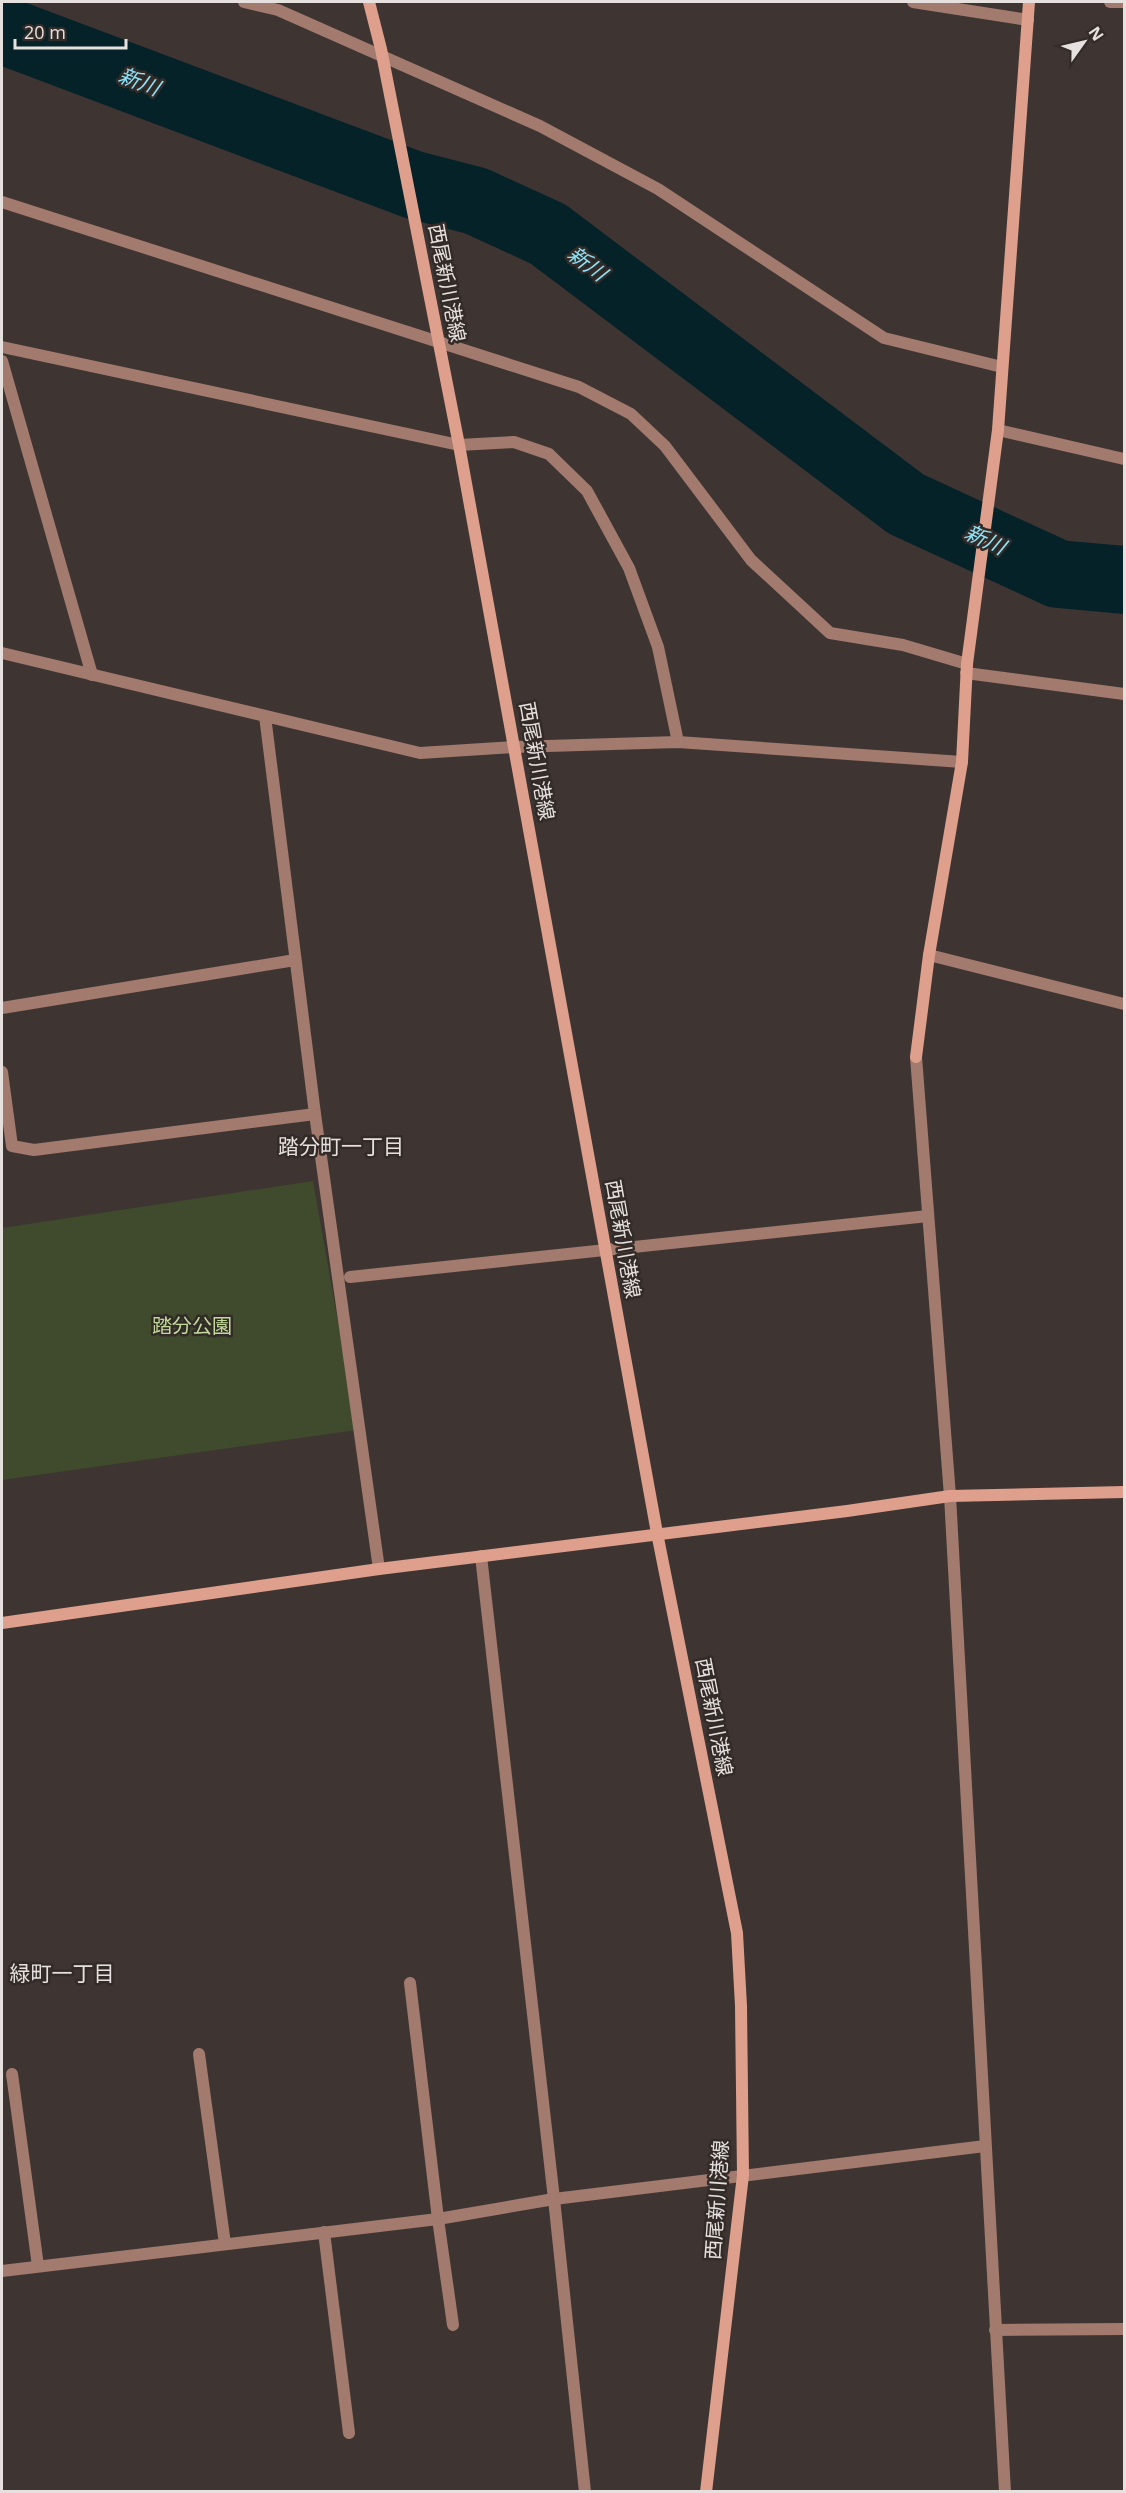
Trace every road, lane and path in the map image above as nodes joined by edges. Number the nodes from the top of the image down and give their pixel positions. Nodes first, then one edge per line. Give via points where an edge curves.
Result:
1 (244, 2) edge
2 (369, 2) edge
3 (913, 2) edge
4 (1029, 2) edge
5 (1110, 2) edge
6 (1125, 2) edge
7 (1028, 20) junction
8 (2, 202) edge
9 (438, 341) junction
10 (2, 347) edge
11 (2, 361) edge
12 (1002, 368) junction
13 (998, 430) junction
14 (459, 446) junction
15 (1125, 459) edge
16 (2, 653) edge
17 (966, 668) junction
18 (92, 675) junction
19 (1125, 694) edge
20 (265, 716) junction
21 (678, 742) junction
22 (515, 747) junction
23 (962, 762) junction
24 (929, 955) junction
25 (296, 960) junction
26 (1125, 1004) edge
27 (2, 1008) edge
28 (916, 1058) joint
29 (2, 1072) edge
30 (315, 1114) junction
31 (928, 1216) junction
32 (606, 1252) junction
33 (350, 1277) dead end
34 (1125, 1492) edge
35 (950, 1496) junction
36 (657, 1533) junction
37 (482, 1556) junction
38 (379, 1569) junction
39 (2, 1623) edge
40 (410, 1983) dead end
41 (199, 2054) dead end
42 (12, 2074) dead end
43 (985, 2146) junction
44 (743, 2175) junction
45 (554, 2199) junction
46 (438, 2219) junction
47 (324, 2232) junction
48 (225, 2244) junction
49 (38, 2266) junction
50 (2, 2271) edge
51 (453, 2325) dead end
52 (1125, 2329) edge
53 (995, 2330) junction
54 (349, 2433) dead end
55 (585, 2492) edge
56 (706, 2492) edge
57 (1005, 2492) edge

1 - 12 street via 278,10 540,126 658,189 884,338
2 - 9 main road, 西尾新川港線
3 - 7 street
4 - 7 main road
5 - 6 street
7 - 12 main road
8 - 9 street
9 - 14 main road, 西尾新川港線
9 - 17 street via 579,387 631,414 665,446 751,561 830,633 903,645
10 - 14 street
11 - 18 street
12 - 13 main road
13 - 15 street
13 - 17 main road
14 - 21 street via 514,442 549,454 587,491 629,568 658,646
14 - 22 main road, 西尾新川港線
16 - 18 street
17 - 19 street
17 - 23 main road
18 - 20 street
20 - 22 street via 420,753
20 - 25 street
21 - 22 street
21 - 23 street
22 - 32 main road, 西尾新川港線
23 - 24 main road
24 - 26 street
24 - 28 main road
25 - 27 street
25 - 30 street
28 - 31 street
29 - 30 street via 12,1146 34,1150
30 - 38 street
31 - 32 street
31 - 35 street
32 - 33 street
32 - 36 main road, 西尾新川港線
34 - 35 main road
35 - 36 main road
35 - 43 street
36 - 37 main road
36 - 44 main road, 西尾新川港線 via 737,1933
37 - 38 main road
37 - 45 street
38 - 39 main road
40 - 46 street
41 - 48 street
42 - 49 street
43 - 44 street
43 - 53 street
44 - 45 street
44 - 56 main road, 西尾新川港線
45 - 46 street
45 - 55 street
46 - 47 street
46 - 51 street
47 - 48 street
47 - 54 street
48 - 49 street
49 - 50 street
52 - 53 street
53 - 57 street

